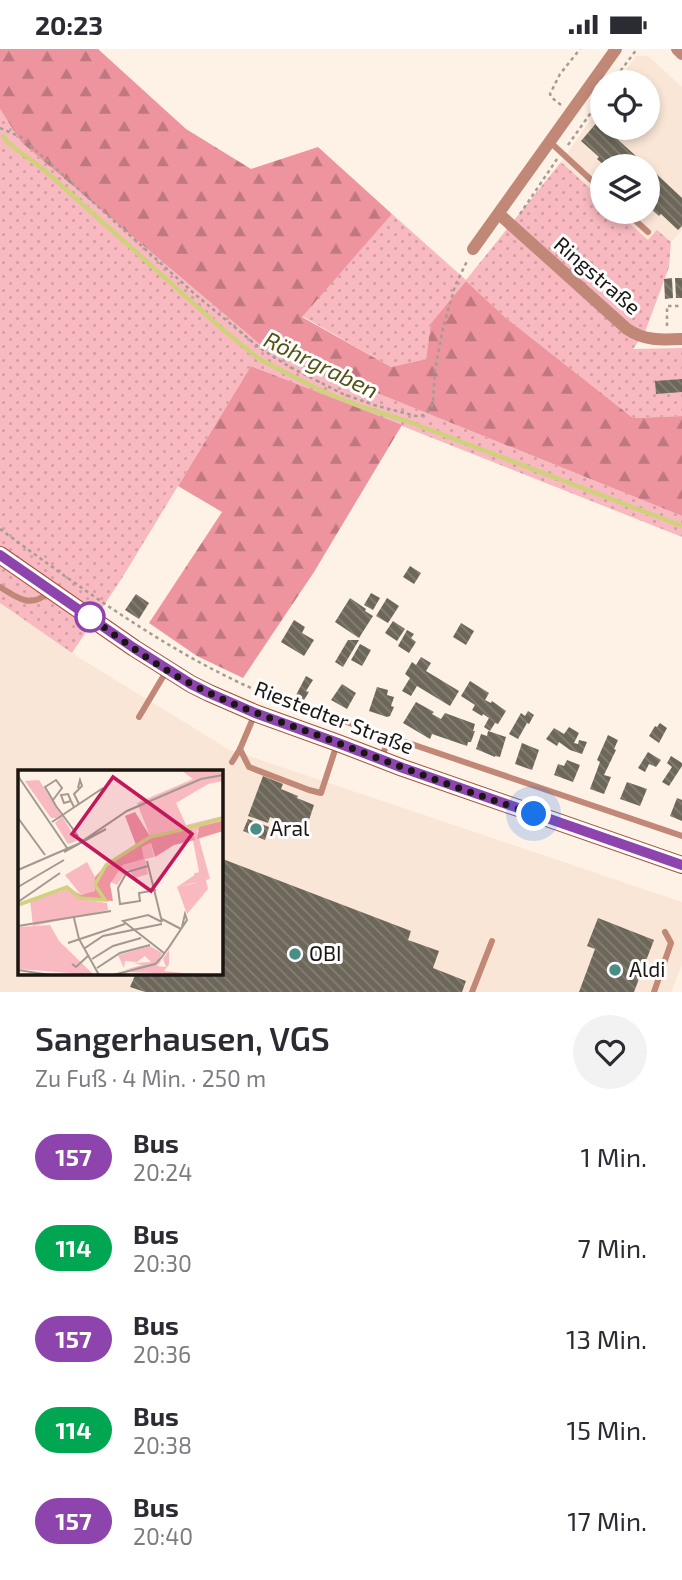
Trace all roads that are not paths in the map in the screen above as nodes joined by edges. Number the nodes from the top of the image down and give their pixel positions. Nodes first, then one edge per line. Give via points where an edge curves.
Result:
1 (616, 49) edge
2 (677, 49) edge
3 (682, 54) edge
4 (550, 142) junction
5 (590, 179) edge
6 (499, 215) junction
7 (639, 224) edge
8 (648, 232) dead end
9 (473, 249) road end
10 (682, 339) edge
11 (0, 555) edge
12 (0, 587) edge
13 (51, 589) junction
14 (167, 670) junction
15 (276, 698) road end
16 (255, 713) junction
17 (139, 717) dead end
18 (390, 737) junction
19 (338, 743) junction
20 (240, 749) junction
21 (380, 759) junction
22 (232, 762) dead end
23 (682, 836) edge
24 (682, 865) edge
25 (665, 932) dead end
26 (492, 941) dead end
27 (472, 992) edge
28 (654, 992) edge

1 - 4 street
2 - 3 street
4 - 5 lane
4 - 6 street
6 - 9 street
6 - 10 street, Ringstraße via 627,329 646,339
7 - 8 lane
11 - 13 main road, Riestedter Straße
12 - 13 lane via 35,601
13 - 14 main road, Riestedter Straße
14 - 16 main road, Riestedter Straße
14 - 17 lane
15 - 18 lane, Riestedter Straße
16 - 19 main road, Riestedter Straße
16 - 20 lane
18 - 21 lane
18 - 23 lane, Riestedter Straße
19 - 20 lane via 321,793 249,767
19 - 21 main road, Riestedter Straße
20 - 22 lane
21 - 24 main road, Riestedter Straße
25 - 28 lane via 671,943
26 - 27 lane

